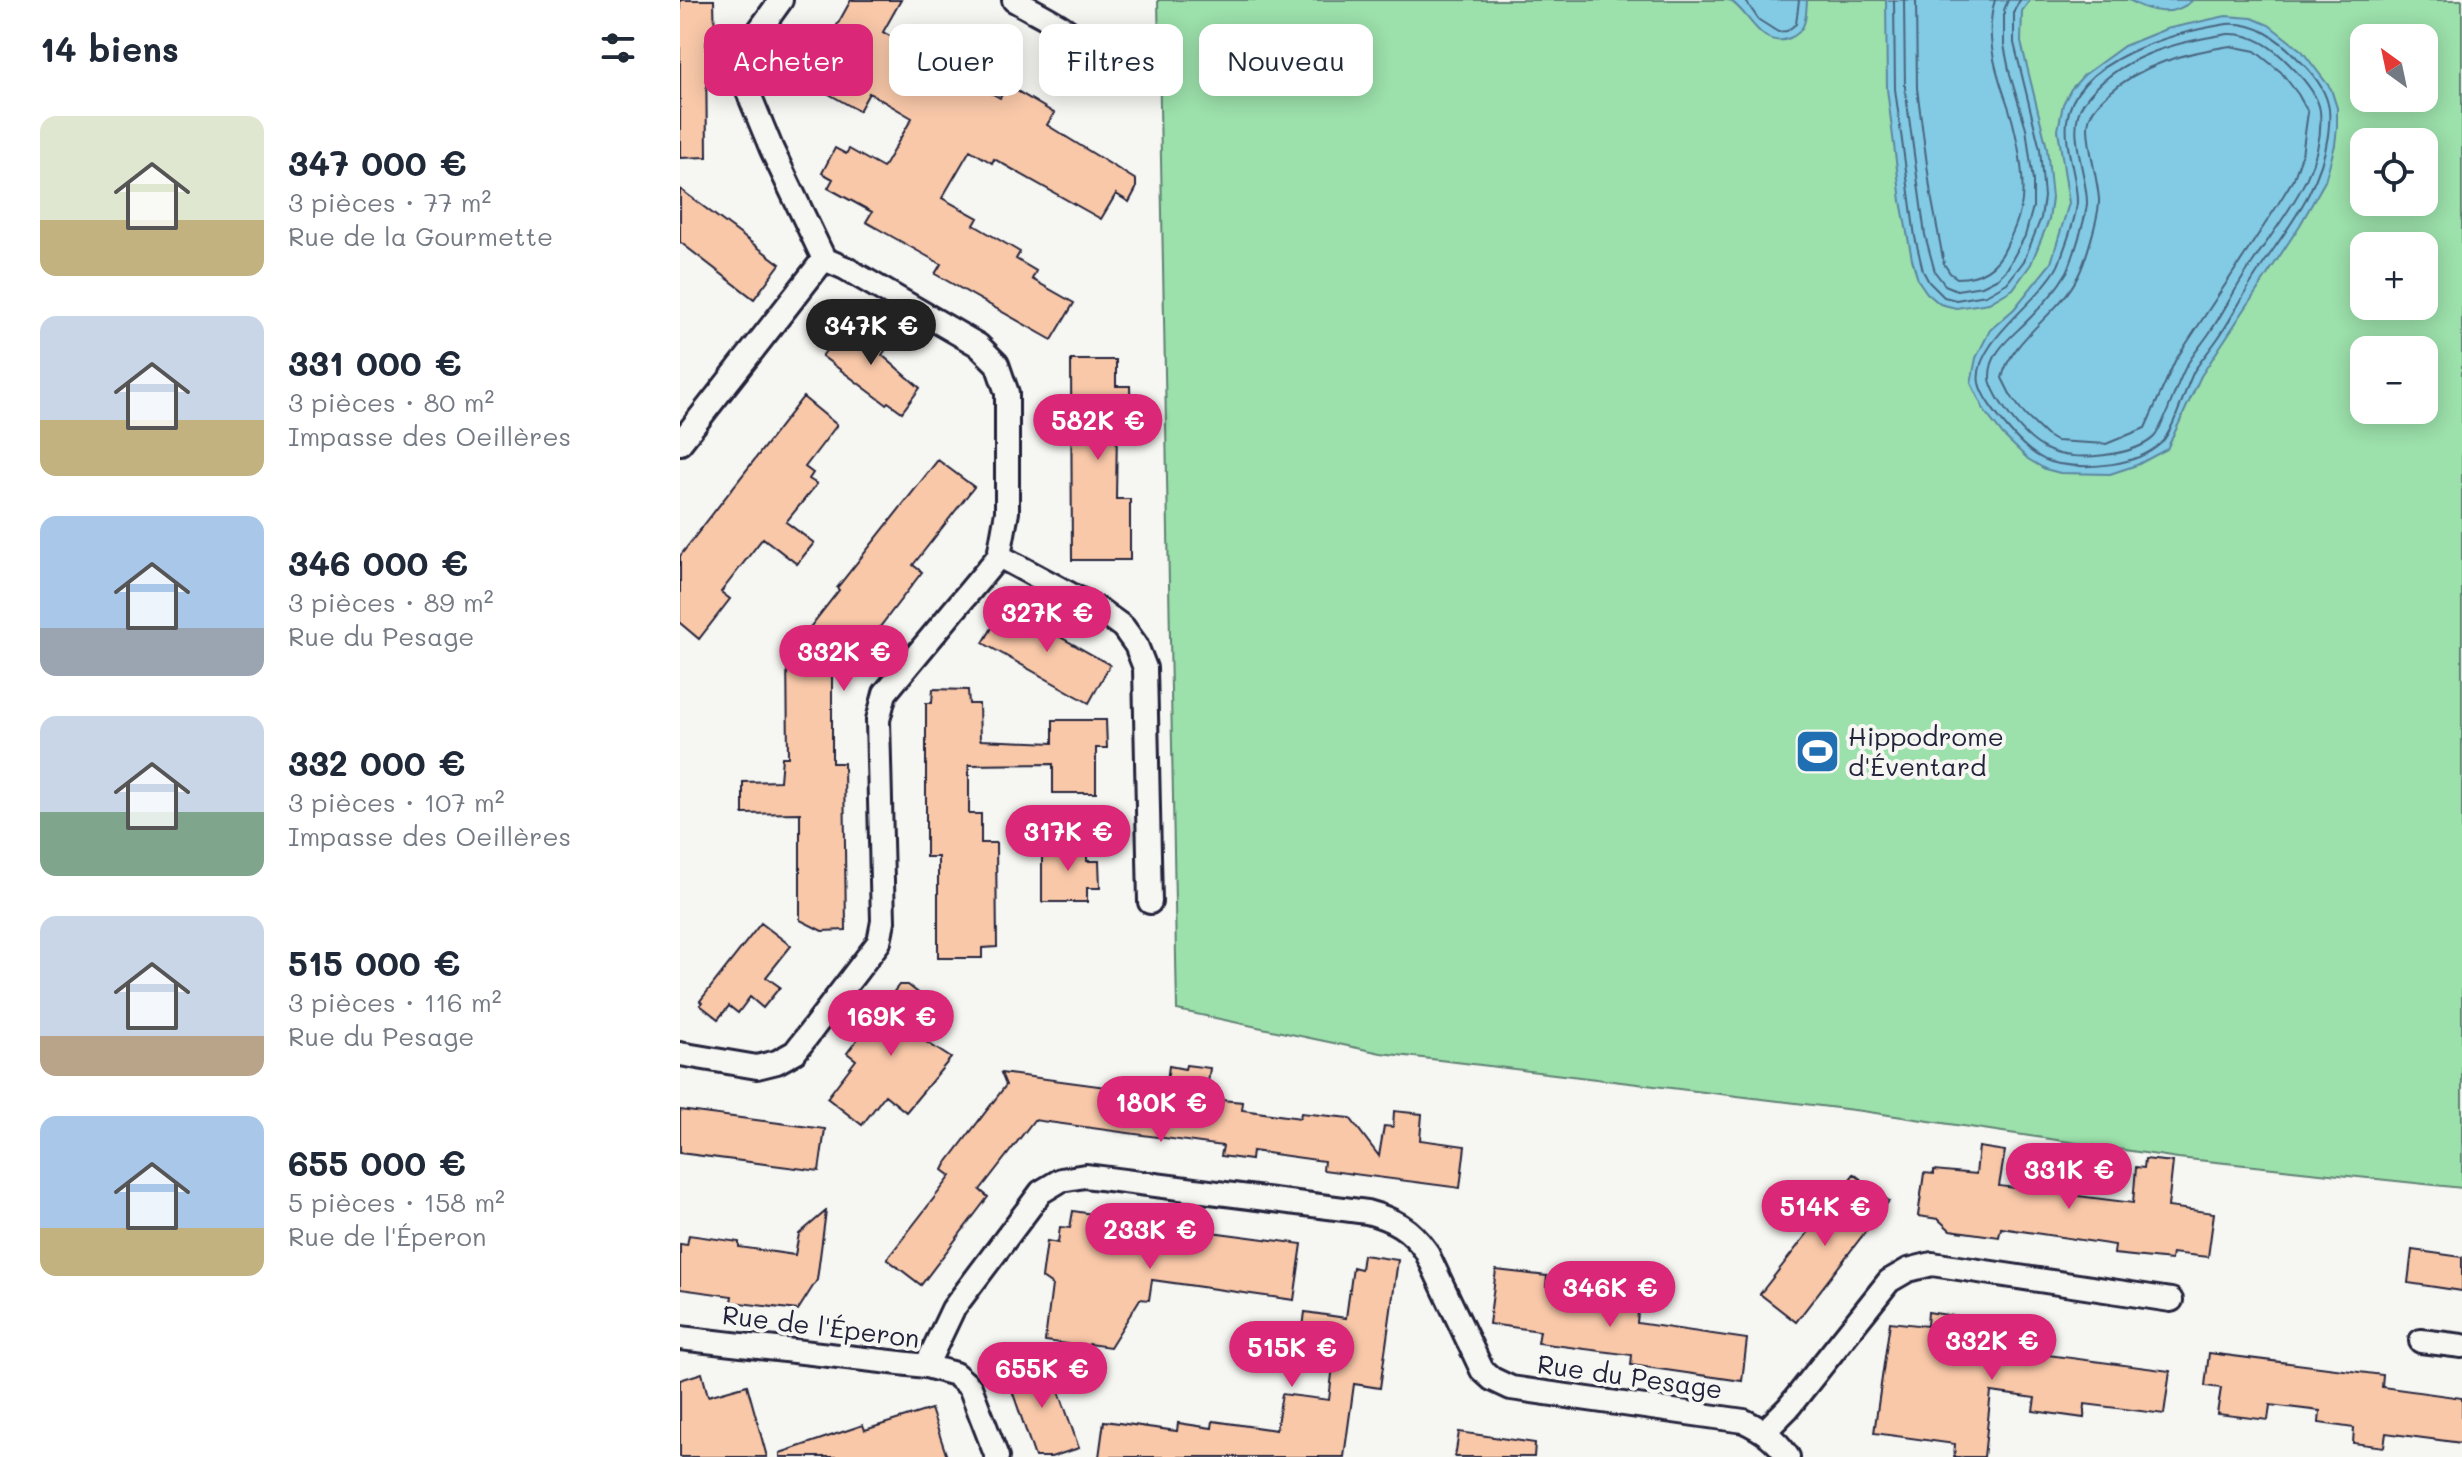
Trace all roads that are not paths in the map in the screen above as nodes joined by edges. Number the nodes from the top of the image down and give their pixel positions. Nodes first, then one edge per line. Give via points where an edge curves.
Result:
1 (781, 0) edge
2 (1014, 0) edge
3 (1057, 24) edge
4 (824, 259) junction
5 (680, 443) edge
6 (999, 556) junction
7 (1150, 902) dead end
8 (680, 1054) edge
9 (2171, 1300) dead end
10 (680, 1338) edge
11 (2421, 1341) dead end
12 (2462, 1346) edge
13 (926, 1366) junction
14 (1765, 1431) junction
15 (997, 1457) edge
16 (1788, 1457) edge

1 - 4 street via 748,46 743,72 772,150
2 - 3 street
4 - 5 street
4 - 6 street via 978,345 997,364 1007,393 1007,512
6 - 7 street via 1101,611 1136,645 1145,668
6 - 8 street via 885,693 878,720 883,921 879,942 795,1052 757,1067
9 - 14 street via 1932,1264 1908,1270 1889,1281
10 - 13 street, Rue de l'Éperon
11 - 12 street
13 - 14 street, Rue du Pesage via 953,1309 1041,1192 1061,1180 1085,1176 1388,1218 1417,1237 1482,1370 1492,1379 1511,1388 1744,1421
13 - 15 street, Rue de l'Éperon via 955,1374 970,1387
14 - 16 street

